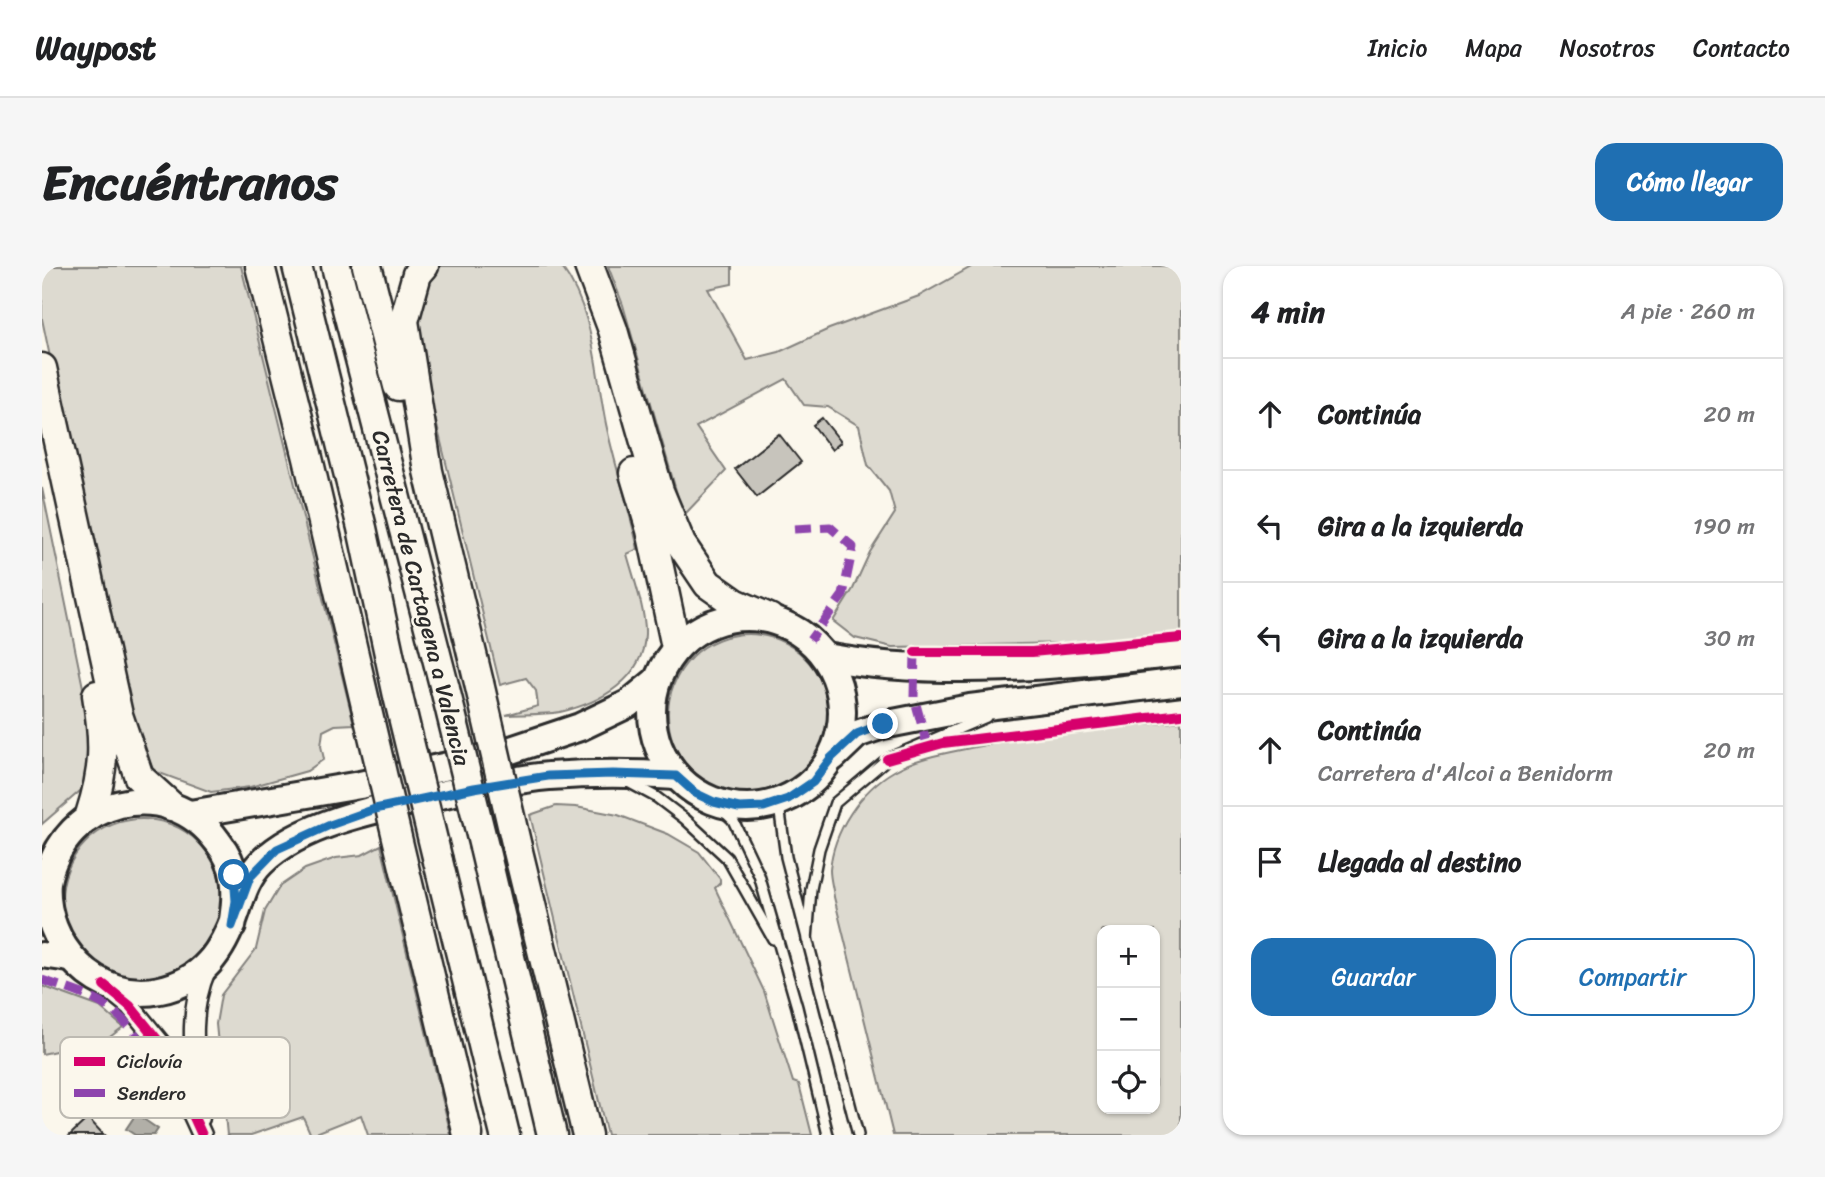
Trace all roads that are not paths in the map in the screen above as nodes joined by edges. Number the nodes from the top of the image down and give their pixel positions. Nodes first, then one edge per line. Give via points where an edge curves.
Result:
1 (260, 266) edge
2 (297, 266) edge
3 (336, 266) edge
4 (367, 266) edge
5 (424, 266) edge
6 (573, 266) edge
7 (589, 266) edge
8 (42, 368) edge
9 (42, 432) edge
10 (428, 471) junction
11 (769, 618) junction
12 (676, 647) junction
13 (1181, 653) edge
14 (825, 657) junction
15 (656, 681) junction
16 (1181, 682) edge
17 (1034, 700) junction
18 (831, 758) junction
19 (613, 774) junction
20 (676, 776) junction
21 (788, 799) junction
22 (714, 802) junction
23 (181, 810) junction
24 (90, 815) junction
25 (47, 863) edge
26 (232, 926) junction
27 (807, 940) junction
28 (42, 955) edge
29 (69, 959) junction
30 (783, 959) junction
31 (207, 966) junction
32 (104, 985) junction
33 (156, 1037) edge
34 (194, 1037) edge
35 (468, 1135) edge
36 (505, 1135) edge
37 (552, 1135) edge
38 (587, 1135) edge
39 (828, 1135) edge
40 (858, 1135) edge

1 - 35 highway, bridge
2 - 36 highway, Carretera de Cartagena a Valencia, bridge
3 - 37 highway, Carretera de Cartagena a Valencia, bridge via 445,688
4 - 10 highway via 408,423
5 - 10 highway via 417,274 404,321
6 - 12 highway via 594,311
7 - 11 highway via 613,330 659,491 681,544 708,584
8 - 23 highway via 118,715 139,777
9 - 24 highway via 102,729 100,784
10 - 38 highway, bridge
11 - 12 main road via 719,620
11 - 14 main road via 791,626
12 - 15 main road
13 - 14 main road via 915,668
14 - 18 main road via 838,681 843,707 841,733
15 - 20 main road via 653,731
15 - 23 main road via 628,704 580,727 491,757 322,793
16 - 17 main road
17 - 18 main road via 867,729
17 - 27 lane via 887,759 835,803 818,849
18 - 21 main road via 813,782
19 - 20 main road
19 - 26 main road via 548,776 474,788 375,809 330,825 277,849 259,865
19 - 30 lane via 685,818 727,858
20 - 22 main road
21 - 22 main road via 764,807
21 - 27 lane via 780,813 786,858
22 - 30 lane via 733,820 759,875
23 - 24 main road via 144,801 116,804
23 - 26 main road via 210,831 225,851 234,875
24 - 25 main road
25 - 29 main road via 47,912
26 - 31 main road
27 - 40 lane
28 - 29 main road
29 - 32 main road
30 - 39 lane
31 - 32 main road via 185,982 158,990 131,992
31 - 34 street via 197,990
32 - 33 street via 130,1006

